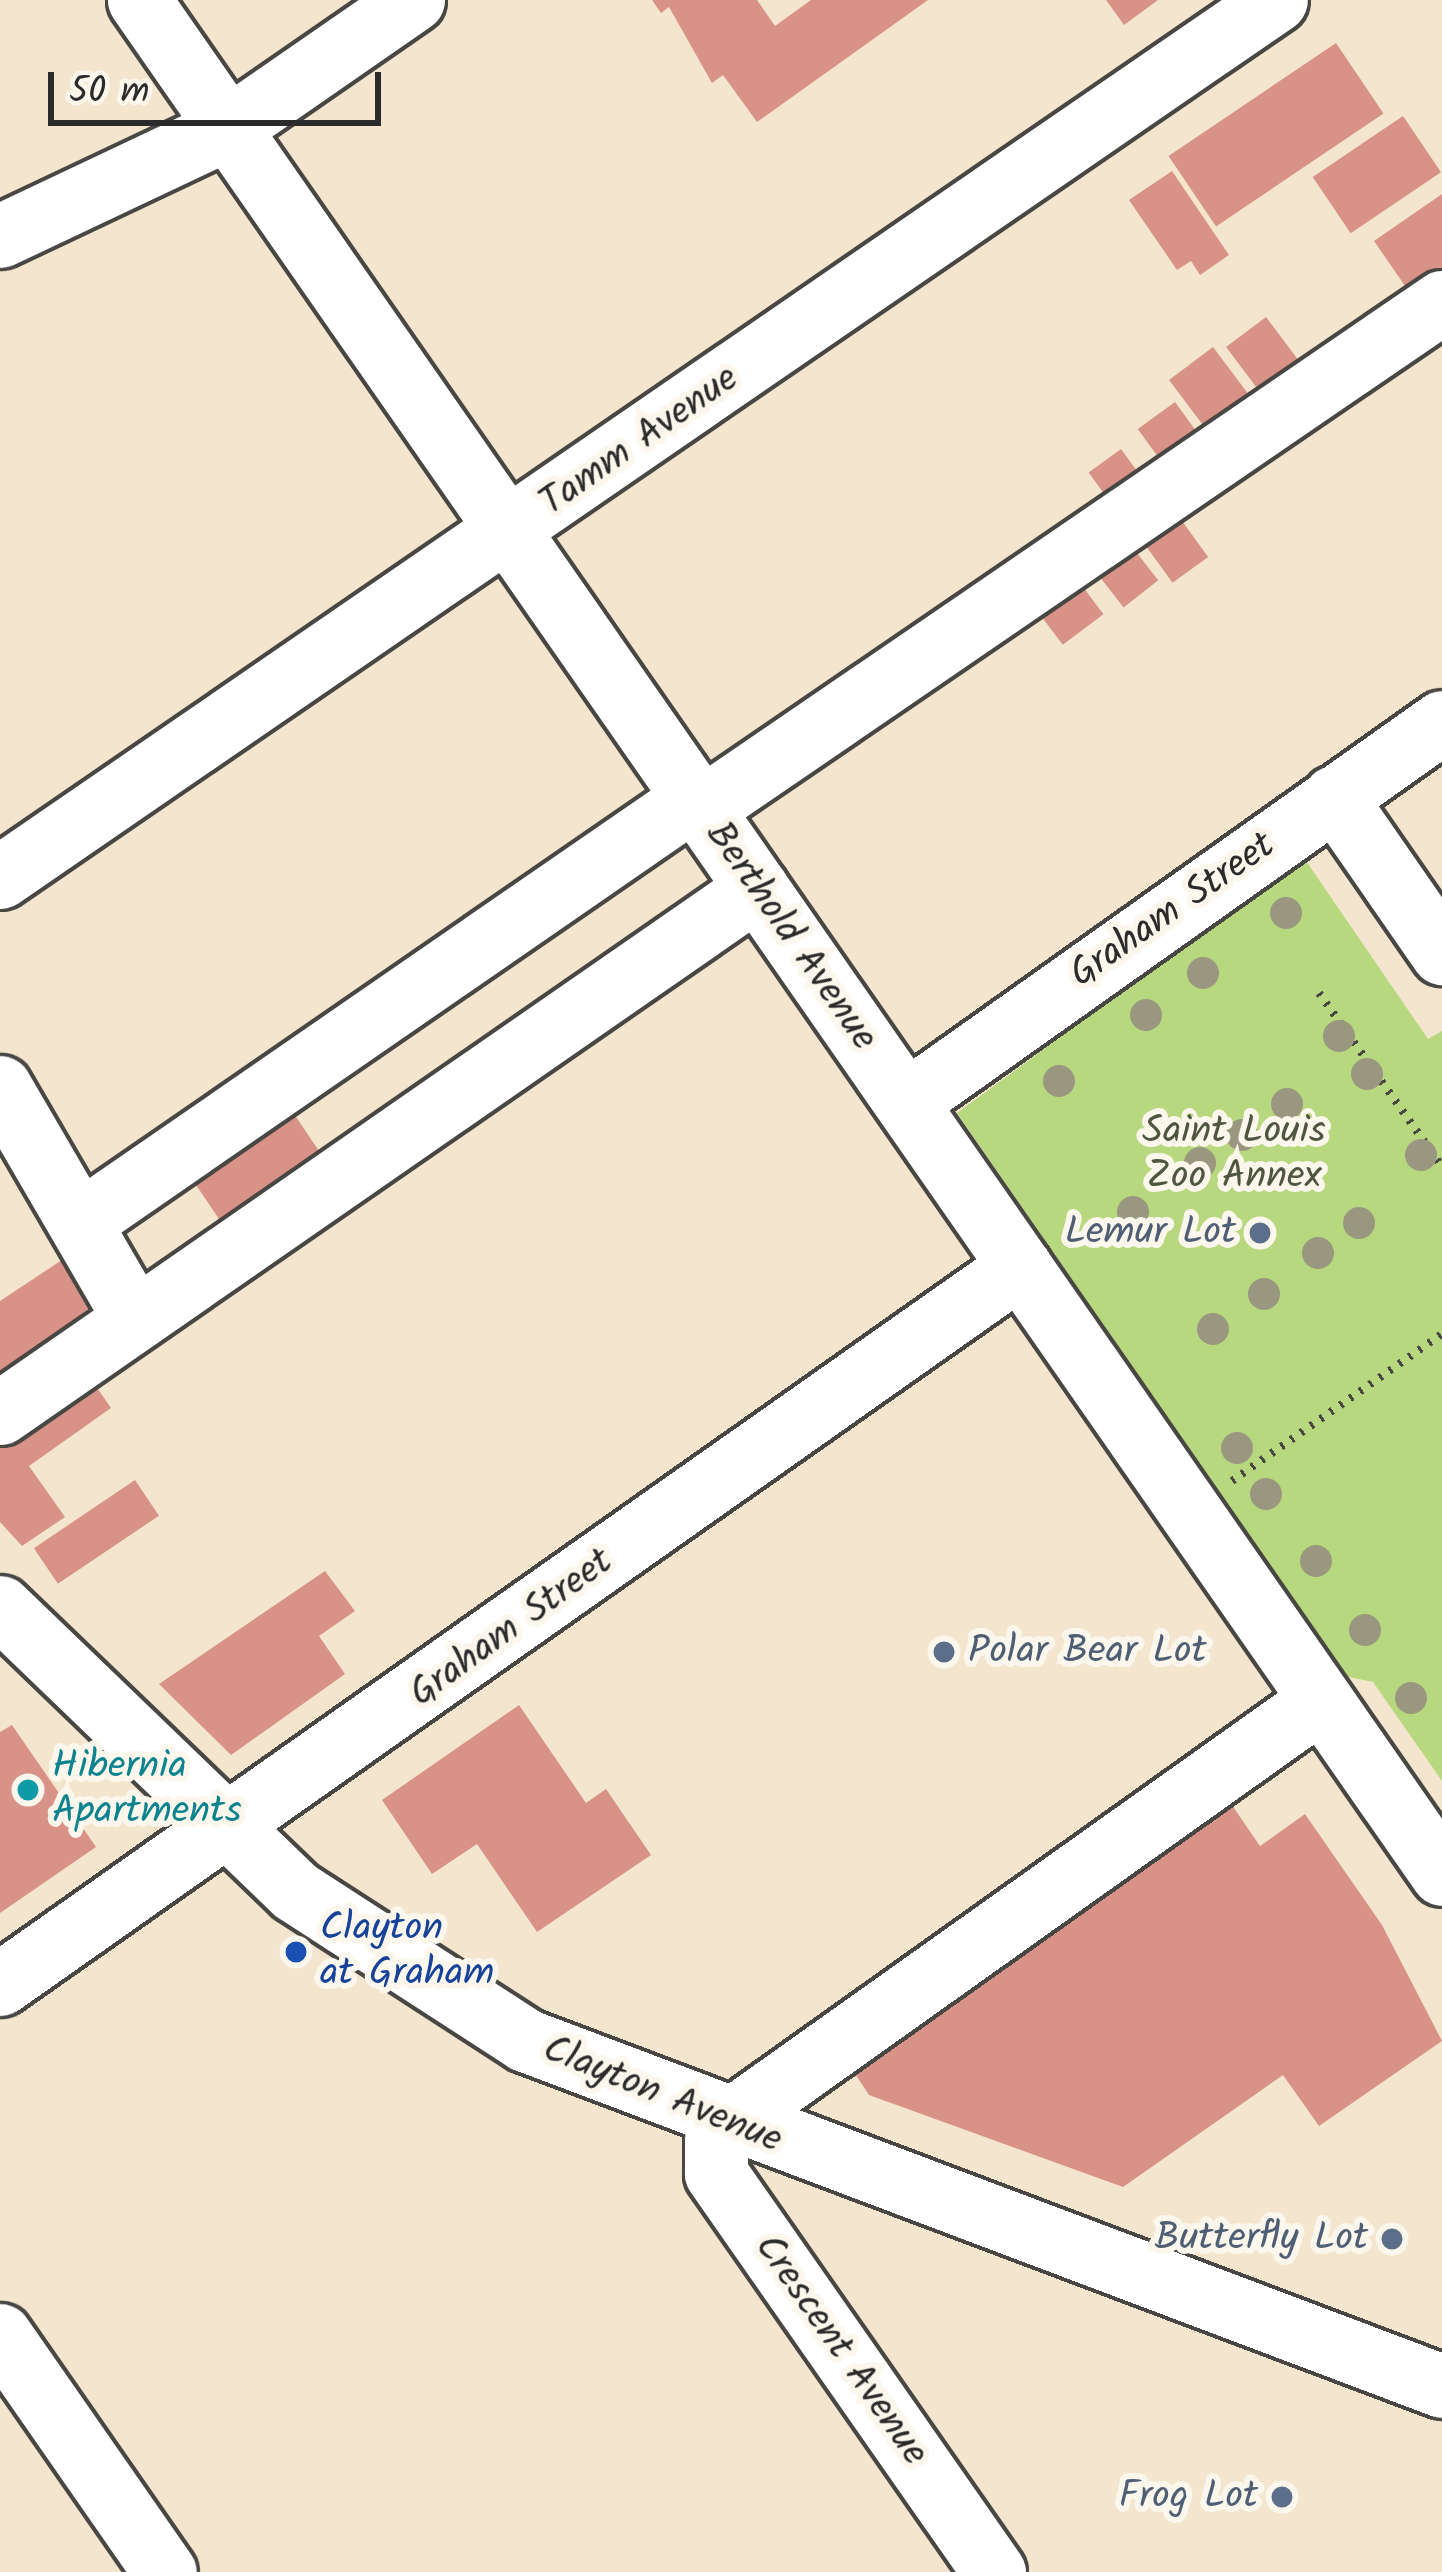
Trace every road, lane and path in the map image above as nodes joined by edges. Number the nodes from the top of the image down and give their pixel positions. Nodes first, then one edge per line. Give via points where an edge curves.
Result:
1 (139, 0) edge
2 (413, 0) edge
3 (1276, 0) edge
4 (228, 128) junction
5 (0, 236) edge
6 (1442, 302) edge
7 (509, 533) junction
8 (1442, 722) edge
9 (1334, 796) junction
10 (697, 803) junction
11 (0, 878) edge
12 (757, 888) junction
13 (1442, 952) edge
14 (1319, 993) dead end
15 (0, 1087) edge
16 (906, 1102) junction
17 (1442, 1167) edge
18 (80, 1222) junction
19 (1019, 1266) junction
20 (135, 1319) junction
21 (1442, 1334) edge
22 (0, 1413) edge
23 (1228, 1484) dead end
24 (0, 1606) edge
25 (1321, 1700) junction
26 (226, 1833) junction
27 (1442, 1874) edge
28 (0, 1984) edge
29 (725, 2124) junction
30 (0, 2335) edge
31 (1442, 2386) edge
32 (166, 2572) edge
33 (994, 2572) edge

1 - 4 street, Berthold Avenue
2 - 4 street
3 - 7 street, Tamm Avenue
4 - 5 street
4 - 7 street, Berthold Avenue
6 - 10 street
7 - 10 street, Berthold Avenue
7 - 11 street, Tamm Avenue
8 - 9 street, Graham Street
9 - 13 street
9 - 16 street, Graham Street
10 - 12 street, Berthold Avenue
10 - 18 street
12 - 16 street, Berthold Avenue
12 - 20 street
14 - 17 path
15 - 18 street
16 - 19 street, Berthold Avenue
18 - 20 street
19 - 25 street, Berthold Avenue
19 - 26 street, Graham Street
20 - 22 street
21 - 23 path
24 - 26 street, Clayton Avenue
25 - 27 street, Berthold Avenue
25 - 29 street
26 - 28 street, Graham Street
26 - 29 street, Clayton Avenue via 352,1931 524,2040
29 - 31 street, Clayton Avenue
29 - 33 street, Crescent Avenue via 716,2173
30 - 32 street

